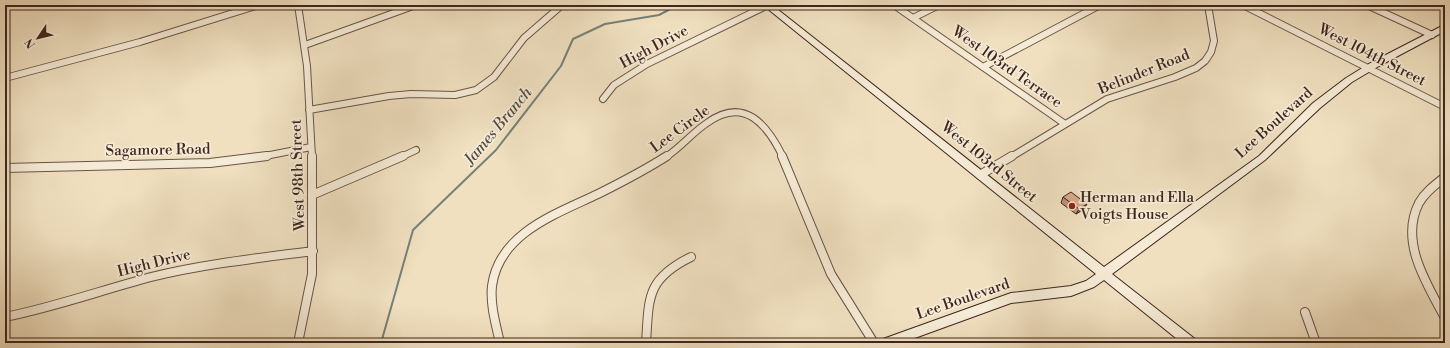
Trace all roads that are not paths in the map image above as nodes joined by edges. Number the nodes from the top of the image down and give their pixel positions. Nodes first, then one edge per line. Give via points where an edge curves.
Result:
1 (259, 5) edge
2 (298, 5) edge
3 (416, 5) edge
4 (562, 5) edge
5 (767, 5) edge
6 (894, 5) edge
7 (939, 5) edge
8 (1100, 5) edge
9 (1208, 5) edge
10 (1243, 5) edge
11 (1367, 5) edge
12 (912, 18) junction
13 (1445, 28) edge
14 (1432, 35) junction
15 (305, 44) junction
16 (983, 67) junction
17 (1368, 68) junction
18 (5, 78) edge
19 (603, 99) dead end
20 (1445, 107) edge
21 (309, 110) junction
22 (1065, 124) junction
23 (311, 147) junction
24 (416, 150) dead end
25 (5, 168) edge
26 (980, 175) junction
27 (1445, 177) edge
28 (312, 195) junction
29 (313, 251) junction
30 (691, 257) dead end
31 (1104, 274) junction
32 (1305, 312) dead end
33 (5, 317) edge
34 (1445, 318) edge
35 (298, 343) edge
36 (500, 343) edge
37 (646, 343) edge
38 (874, 343) edge
39 (887, 343) edge
40 (1191, 343) edge
41 (1316, 343) edge

1 - 18 street via 140,42
2 - 15 street, West 98th Street
3 - 15 street
4 - 21 street via 542,20 525,38 492,80 475,91 455,96 391,96
5 - 19 street, High Drive via 640,68 614,85
5 - 26 street, West 103rd Street
6 - 12 street, West 103rd Terrace
7 - 12 street
8 - 16 street
9 - 22 street, Belinder Road via 1214,43 1201,64 1182,74 1107,99
10 - 17 street, West 104th Street
11 - 14 street
12 - 16 street, West 103rd Terrace
13 - 14 street, Lee Boulevard
14 - 17 street, Lee Boulevard
15 - 21 street, West 98th Street
16 - 22 street, West 103rd Terrace
17 - 20 street, West 104th Street
17 - 31 street, Lee Boulevard via 1316,105 1262,158
21 - 23 street, West 98th Street
22 - 26 street, Belinder Road
23 - 25 street, Sagamore Road via 210,163
23 - 28 street, West 98th Street
24 - 28 street
26 - 31 street, West 103rd Street
27 - 34 street via 1420,202 1412,229 1417,259
28 - 29 street, West 98th Street
29 - 33 street, High Drive via 194,268 152,277 57,305
29 - 35 street, West 98th Street via 312,274
30 - 37 street via 660,275 654,283
31 - 39 street, Lee Boulevard via 1081,288 1011,298
31 - 40 street, West 103rd Street
32 - 41 street
36 - 38 street, Lee Circle via 492,307 491,285 498,264 514,241 538,223 674,152 712,118 733,113 757,118 770,130 831,274

